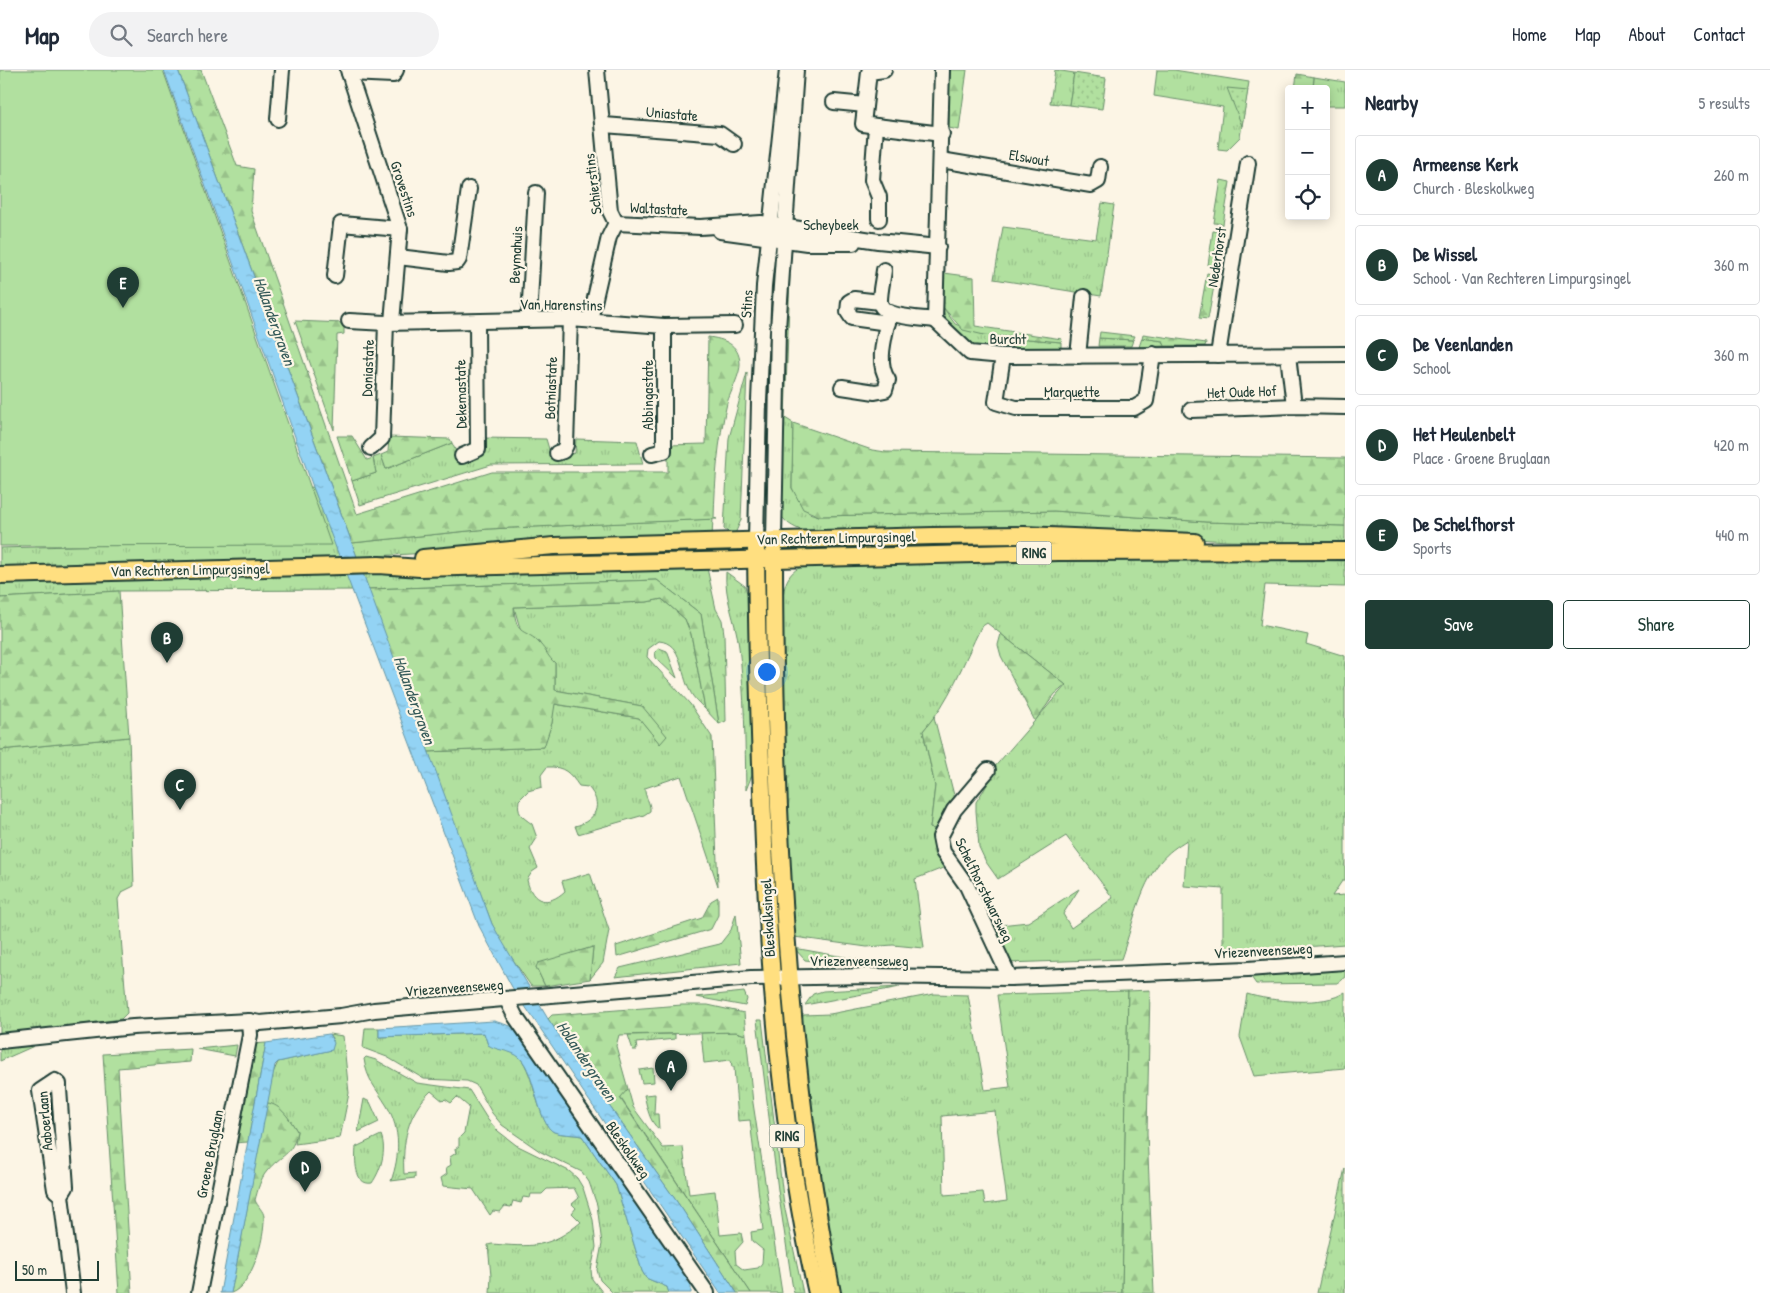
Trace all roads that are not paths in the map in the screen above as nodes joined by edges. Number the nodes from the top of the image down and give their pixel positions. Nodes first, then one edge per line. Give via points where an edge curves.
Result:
1 (282, 70) edge
2 (396, 70) edge
3 (597, 70) edge
4 (787, 70) edge
5 (796, 70) edge
6 (884, 70) edge
7 (942, 70) edge
8 (348, 71) edge
9 (834, 102) dead end
10 (865, 105) junction
11 (278, 119) dead end
12 (604, 124) junction
13 (876, 126) junction
14 (942, 134) junction
15 (734, 144) dead end
16 (941, 160) junction
17 (1248, 163) dead end
18 (1100, 167) dead end
19 (469, 189) dead end
20 (536, 193) dead end
21 (879, 219) dead end
22 (616, 223) junction
23 (778, 225) junction
24 (700, 227) junction
25 (400, 230) junction
26 (776, 239) junction
27 (878, 241) junction
28 (938, 247) junction
29 (398, 257) junction
30 (884, 270) dead end
31 (335, 276) dead end
32 (1084, 298) dead end
33 (880, 302) junction
34 (529, 319) junction
35 (570, 319) junction
36 (888, 319) junction
37 (590, 320) junction
38 (935, 320) junction
39 (349, 321) dead end
40 (389, 322) junction
41 (476, 322) junction
42 (735, 325) dead end
43 (664, 326) junction
44 (1153, 354) junction
45 (1345, 354) edge
46 (1218, 355) junction
47 (1288, 355) junction
48 (1003, 356) junction
49 (1078, 356) junction
50 (842, 387) dead end
51 (1294, 406) junction
52 (1345, 407) edge
53 (1191, 410) dead end
54 (371, 448) dead end
55 (558, 453) dead end
56 (652, 454) dead end
57 (462, 456) dead end
58 (756, 540) junction
59 (774, 540) junction
60 (1295, 551) junction
61 (1345, 551) edge
62 (774, 559) junction
63 (756, 560) junction
64 (372, 566) junction
65 (0, 574) edge
66 (988, 770) dead end
67 (1345, 962) edge
68 (771, 978) junction
69 (789, 978) junction
70 (1010, 978) junction
71 (513, 1000) junction
72 (249, 1021) junction
73 (0, 1041) edge
74 (61, 1194) junction
75 (73, 1293) edge
76 (199, 1293) edge
77 (707, 1293) edge
78 (817, 1293) edge
79 (832, 1293) edge

1 - 11 street
2 - 8 street via 393,76
3 - 12 street, Schierstins
4 - 23 street, Stins
5 - 23 street, Stins
6 - 10 street via 869,72
7 - 14 street
8 - 25 street, Grovestins
9 - 10 street
10 - 13 street via 863,124
12 - 15 street, Uniastate via 720,134
12 - 22 street, Schierstins via 610,211
13 - 14 street
13 - 21 street via 872,180 879,197
14 - 16 street
16 - 18 street, Elswout via 1091,185 1098,181
16 - 28 street
17 - 46 street, Nederhorst
19 - 29 street via 457,262
20 - 34 street, Beymahuis
22 - 24 street, Waltastate
22 - 37 street, Schierstins via 609,237
23 - 24 street, Waltastate via 751,223
23 - 26 street, Stins
23 - 27 street, Scheybeek
24 - 26 street, Waltastate
25 - 29 street, Grovestins
25 - 31 street via 341,224
26 - 27 street, Scheybeek via 834,244
26 - 58 street, Stins via 764,286
26 - 59 street, Stins
27 - 28 street, Scheybeek
28 - 38 street
29 - 40 street, Grovestins
30 - 33 street
32 - 49 street
33 - 36 street
33 - 36 street via 854,299 849,302 848,312 852,318
34 - 35 street, Van Harenstins
34 - 41 street, Van Harenstins
35 - 37 street, Van Harenstins
35 - 55 street, Botniastate via 566,445
36 - 38 street
36 - 50 street via 882,360 882,371 888,380 885,390 875,392
37 - 43 street, Van Harenstins
38 - 48 street, Burcht via 970,353
39 - 40 street, Doniastate
40 - 41 street, Van Harenstins
40 - 54 street, Doniastate via 382,438
41 - 57 street, Dekemastate via 478,449
42 - 43 street, Van Harenstins
43 - 56 street, Abbingastate via 664,451
44 - 46 street, Burcht
44 - 48 street, Marquette via 1146,401 1134,408 1016,408 996,402
44 - 49 street, Burcht
45 - 47 street, Burcht
46 - 47 street, Burcht
47 - 51 street, Het Oude Hof
48 - 49 street, Burcht
51 - 52 street, Het Oude Hof
51 - 53 street, Het Oude Hof
58 - 59 main road, Van Rechteren Limpurgsingel / RING
58 - 63 main road, Bleskolksingel / RING
58 - 64 main road, Van Rechteren Limpurgsingel via 554,546 395,560
59 - 60 main road, Van Rechteren Limpurgsingel / RING via 1024,535 1233,544
59 - 62 main road, Bleskolksingel / RING
60 - 61 main road, Van Rechteren Limpurgsingel / RING
60 - 62 main road, Van Rechteren Limpurgsingel / RING via 1058,552
62 - 63 main road, Van Rechteren Limpurgsingel / RING
62 - 69 main road, Bleskolksingel / RING via 778,780
63 - 64 main road, Van Rechteren Limpurgsingel via 420,568
63 - 68 main road, Bleskolksingel / RING via 761,779
64 - 65 main road, Van Rechteren Limpurgsingel
66 - 70 street, Schelfhorstdwarsweg via 954,810 940,837 943,852 967,886
67 - 70 street, Vriezenveenseweg
68 - 69 street, Vriezenveenseweg
68 - 71 street, Vriezenveenseweg via 689,982
68 - 78 main road, Bleskolksingel / RING via 788,1145
69 - 70 street, Vriezenveenseweg
69 - 79 main road, Bleskolksingel / RING via 814,1199
71 - 72 street, Vriezenveenseweg
71 - 77 street, Bleskolkweg via 515,1016
72 - 73 street, Vriezenveenseweg via 134,1027
72 - 76 street, Groene Bruglaan via 250,1035
74 - 74 street, Aaboerlaan via 55,1190 40,1091 55,1081 59,1089 66,1187
74 - 75 street, Aaboerlaan

